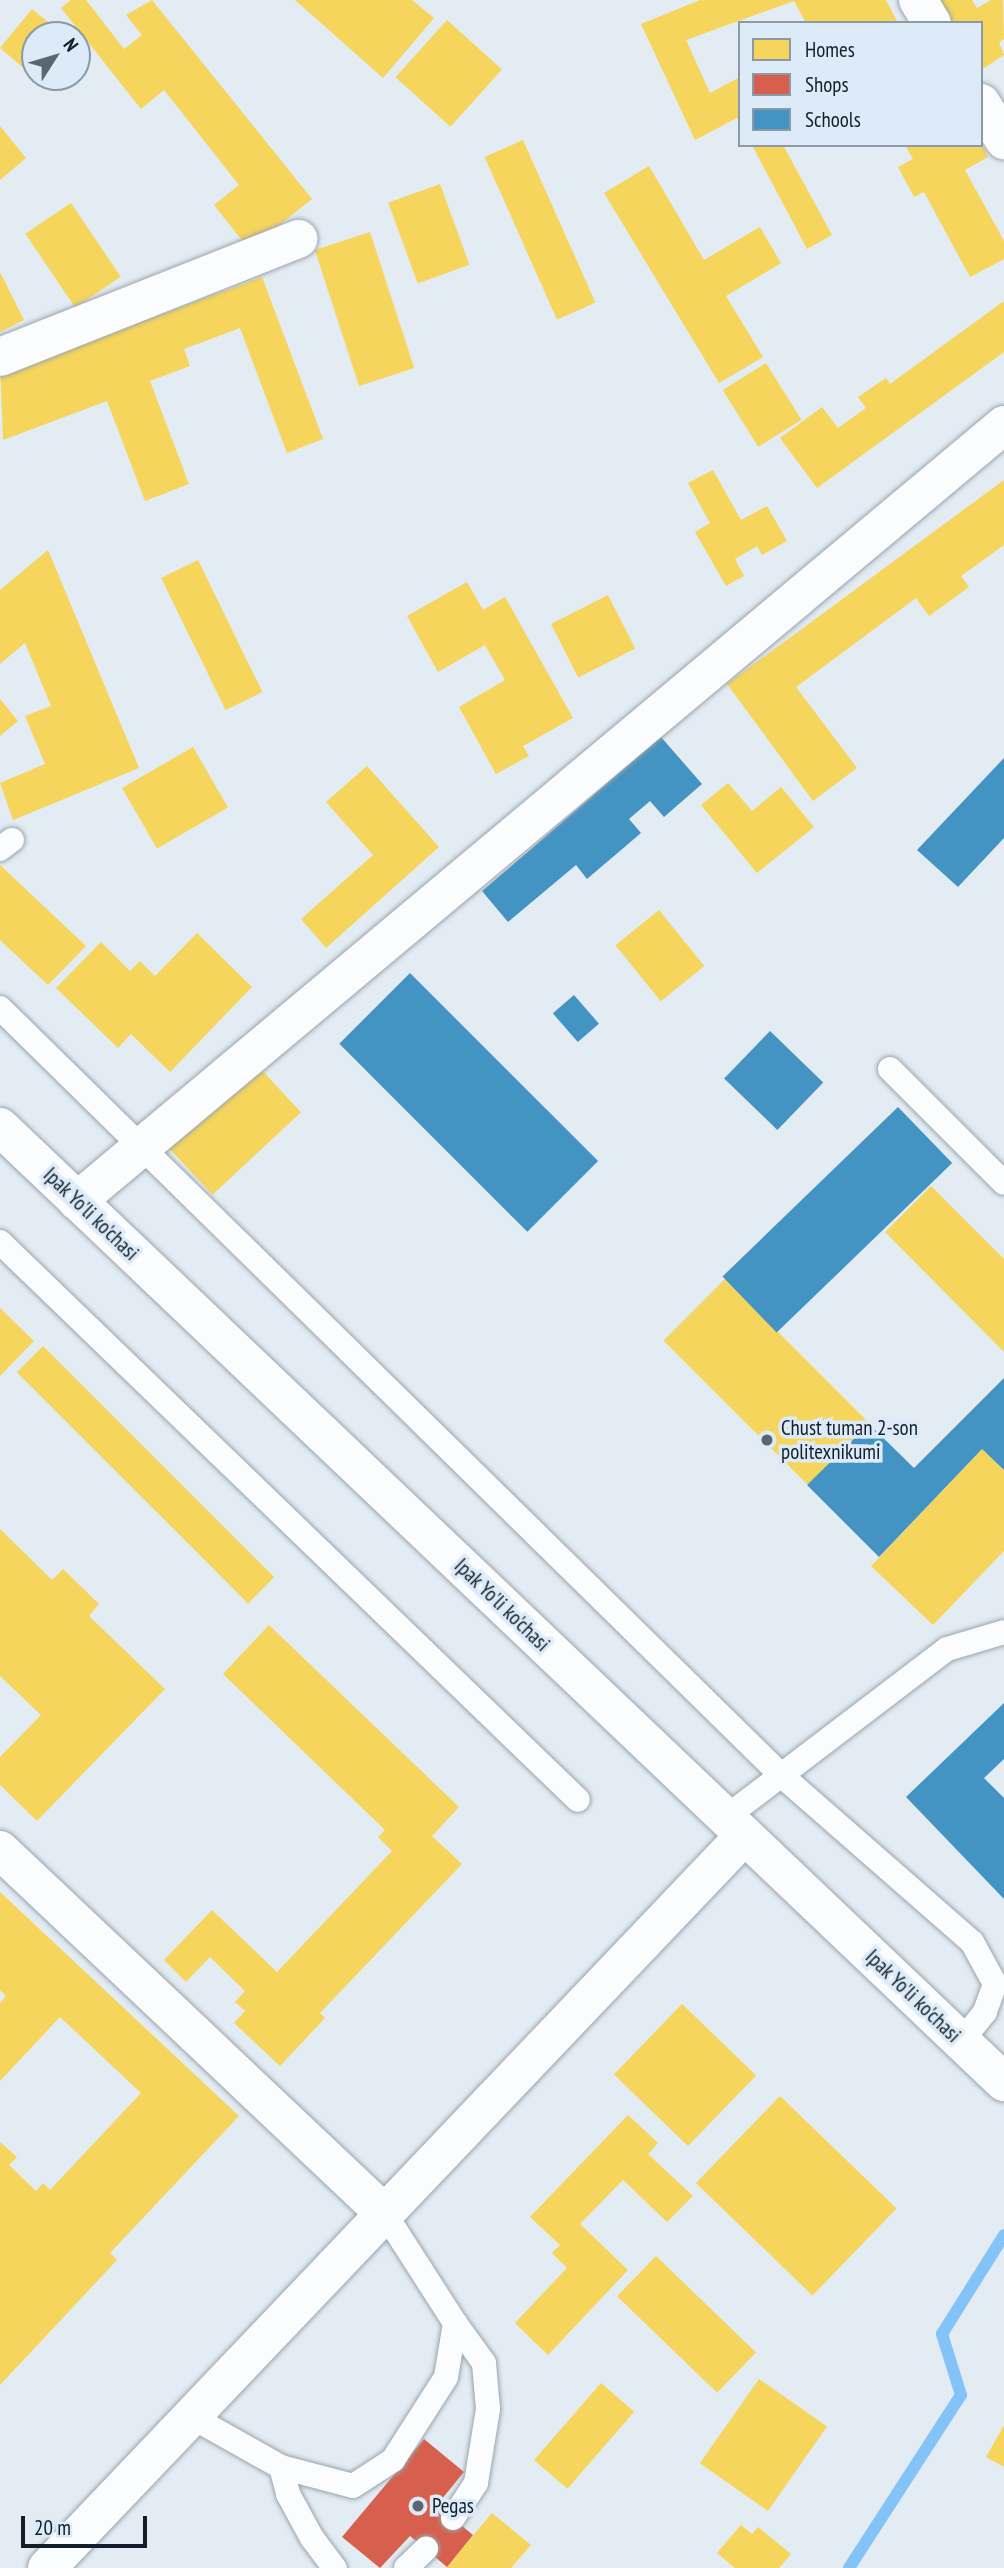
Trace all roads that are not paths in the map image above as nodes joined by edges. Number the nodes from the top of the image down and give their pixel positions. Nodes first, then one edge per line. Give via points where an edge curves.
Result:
1 (918, 0) edge
2 (931, 21) edge
3 (983, 106) edge
4 (1004, 140) edge
5 (298, 239) dead end
6 (0, 357) edge
7 (1004, 425) edge
8 (0, 1008) edge
9 (890, 1069) dead end
10 (0, 1127) edge
11 (143, 1146) junction
12 (1004, 1183) edge
13 (77, 1201) junction
14 (0, 1242) edge
15 (1004, 1632) edge
16 (780, 1775) junction
17 (578, 1800) dead end
18 (735, 1827) junction
19 (0, 1850) edge
20 (961, 2042) junction
21 (1004, 2082) edge
22 (385, 2214) junction
23 (455, 2323) junction
24 (191, 2417) junction
25 (281, 2467) junction
26 (453, 2518) dead end
27 (426, 2549) dead end
28 (47, 2568) edge
29 (335, 2568) edge
30 (406, 2568) edge

1 - 2 main road
3 - 4 main road
5 - 6 main road
7 - 11 main road
8 - 11 lane
9 - 12 lane
10 - 13 main road, Ipak Yo'li ko'chasi
11 - 13 main road
11 - 16 lane
13 - 18 main road, Ipak Yo'li ko'chasi
14 - 17 lane
15 - 16 lane via 947,1649
16 - 18 lane
16 - 20 lane via 972,1942 995,1984 985,2012
18 - 20 main road, Ipak Yo'li ko'chasi
18 - 22 main road
19 - 22 main road
20 - 21 main road, Ipak Yo'li ko'chasi
22 - 23 lane
22 - 24 main road
23 - 25 lane via 446,2377 393,2459 354,2486
23 - 26 lane via 484,2363 488,2409 476,2483
24 - 25 lane
24 - 28 main road
25 - 29 lane via 288,2494
27 - 30 lane

